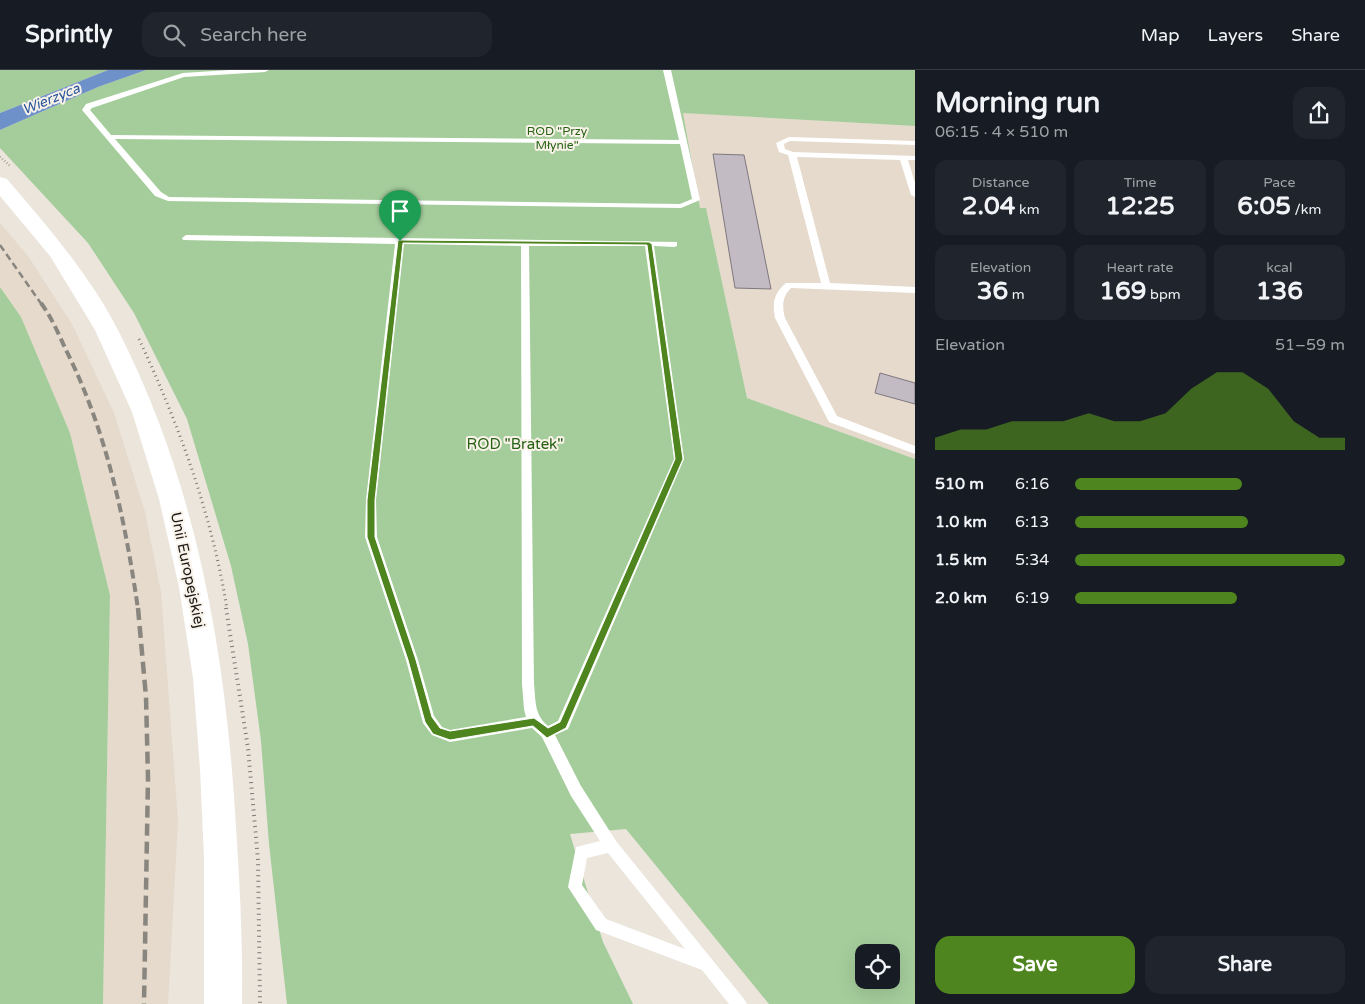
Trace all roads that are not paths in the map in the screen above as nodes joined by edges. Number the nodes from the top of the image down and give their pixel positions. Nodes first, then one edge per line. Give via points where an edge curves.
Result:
1 (265, 70) edge
2 (667, 70) edge
3 (108, 136) junction
4 (683, 142) junction
5 (868, 142) junction
6 (915, 143) edge
7 (792, 154) junction
8 (903, 158) junction
9 (915, 158) edge
10 (0, 183) edge
11 (915, 195) edge
12 (186, 238) dead end
13 (400, 241) junction
14 (525, 243) junction
15 (649, 244) junction
16 (674, 244) dead end
17 (826, 286) junction
18 (915, 290) edge
19 (915, 450) edge
20 (534, 722) junction
21 (547, 733) junction
22 (611, 846) junction
23 (707, 964) junction
24 (223, 1004) edge
25 (739, 1004) edge

1 - 3 lane via 183,74 89,106 86,110
2 - 4 lane
3 - 4 lane
3 - 4 lane via 158,194 168,199 682,206 696,200
5 - 6 lane
5 - 7 lane via 789,139 780,143 782,150
5 - 8 lane
7 - 8 lane
7 - 17 lane
8 - 9 lane
8 - 11 lane
10 - 24 main road, Unii Europejskiej via 50,240 95,308 134,387 170,487 200,621 211,704 219,798
12 - 13 lane
13 - 14 lane
13 - 20 lane via 371,500 371,537 428,719 437,731 450,736
14 - 15 lane
14 - 20 lane via 528,684
15 - 16 lane
15 - 21 lane via 679,459 563,725
17 - 18 lane
17 - 19 lane via 789,284 780,292 777,305 780,318 834,419
20 - 21 lane
21 - 22 lane via 576,791
22 - 23 lane
22 - 23 lane via 581,852 575,888 601,925
23 - 25 lane

